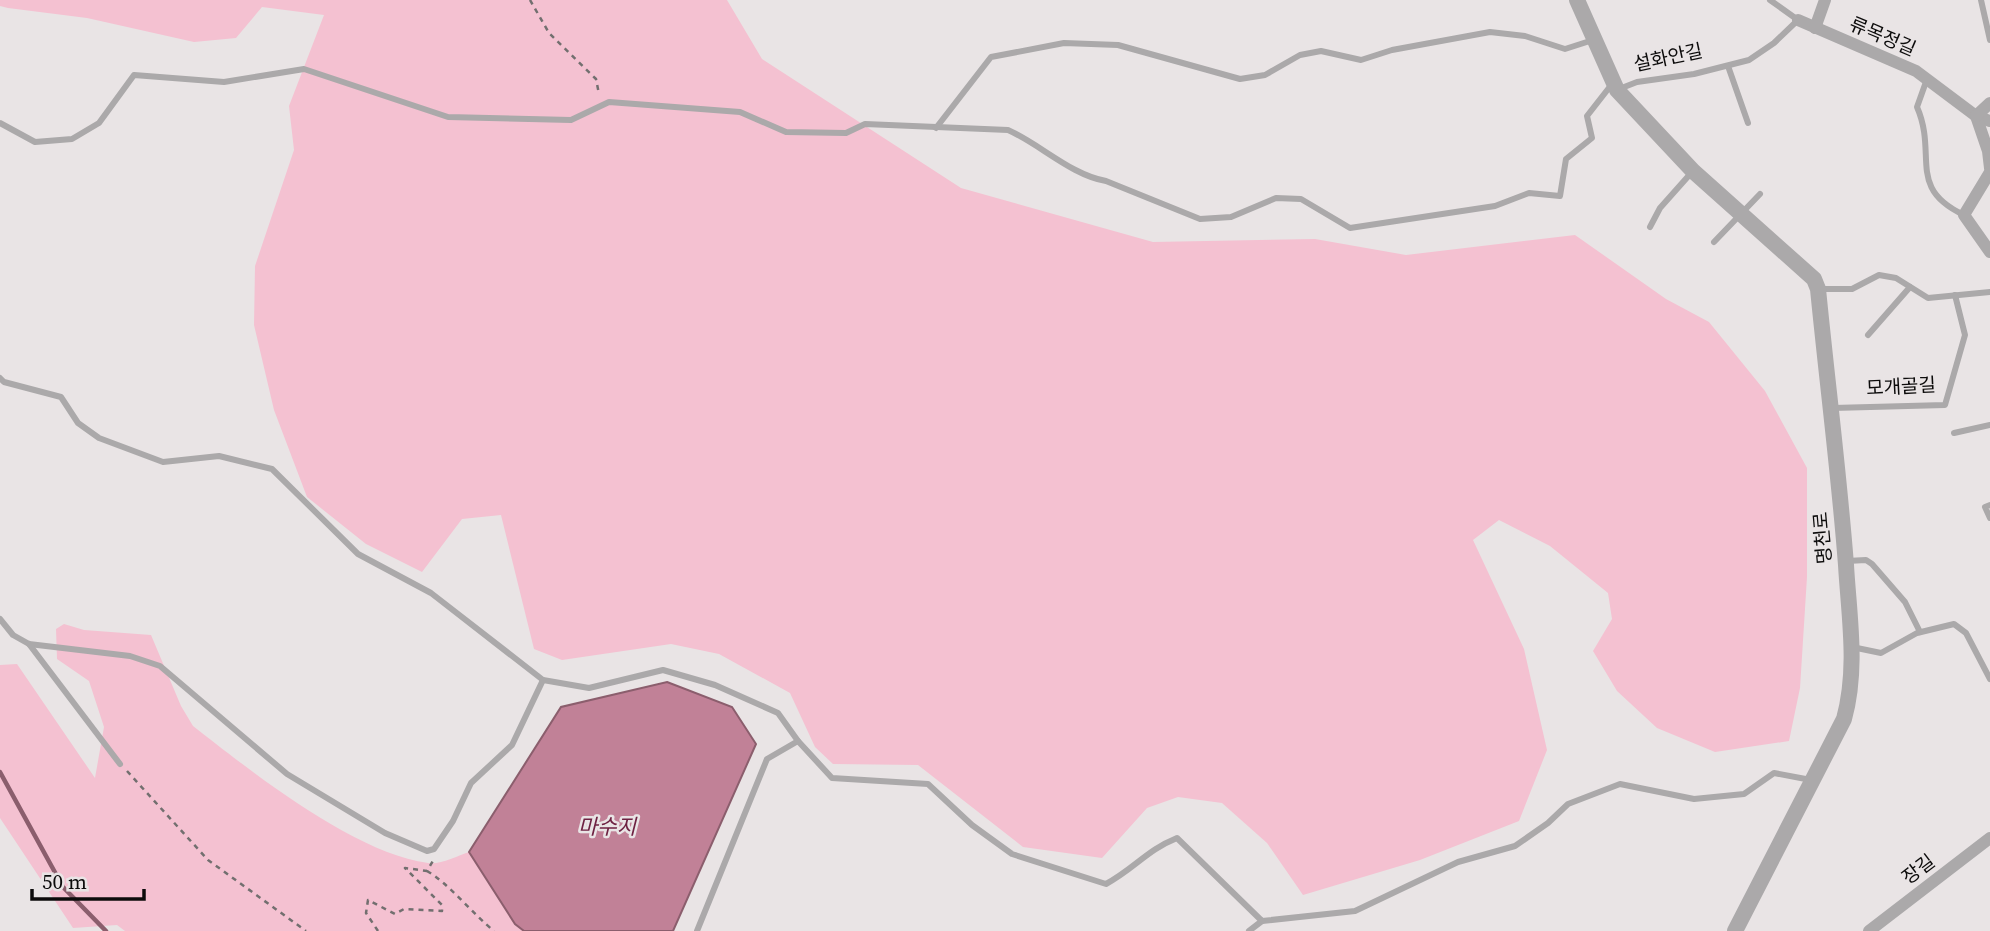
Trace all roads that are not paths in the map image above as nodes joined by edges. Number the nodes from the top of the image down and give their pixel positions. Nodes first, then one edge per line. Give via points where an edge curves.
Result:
1 (1770, 0) edge
2 (1825, 0) edge
3 (1981, 0) edge
4 (1579, 1) edge
5 (1798, 20) junction
6 (1815, 27) junction
7 (1595, 39) junction
8 (1990, 40) edge
9 (1728, 66) junction
10 (1927, 79) junction
11 (1615, 86) junction
12 (1990, 103) edge
13 (1976, 116) junction
14 (1990, 121) edge
15 (0, 123) edge
16 (1748, 123) dead end
17 (936, 128) junction
18 (1990, 170) edge
19 (1693, 171) junction
20 (1760, 194) dead end
21 (1742, 215) junction
22 (1964, 215) junction
23 (1650, 227) dead end
24 (1714, 242) dead end
25 (1990, 252) edge
26 (1910, 286) junction
27 (1818, 289) junction
28 (1990, 292) edge
29 (1955, 295) junction
30 (1868, 335) dead end
31 (0, 378) edge
32 (1830, 408) junction
33 (1990, 425) edge
34 (1954, 433) dead end
35 (1990, 505) edge
36 (1990, 518) edge
37 (1845, 561) junction
38 (0, 619) edge
39 (1920, 632) junction
40 (29, 644) junction
41 (1852, 647) junction
42 (542, 680) junction
43 (1990, 680) edge
44 (798, 741) junction
45 (120, 764) road end
46 (1813, 780) junction
47 (1990, 838) edge
48 (1262, 921) junction
49 (697, 931) edge
50 (1249, 931) edge
51 (1735, 931) edge
52 (1869, 931) edge

1 - 5 lane, 류목정길
2 - 6 street
3 - 8 lane
4 - 7 street
5 - 6 street, 류목정길
5 - 9 lane, 설화안길 via 1749,60
6 - 10 street, 류목정길
7 - 11 street
7 - 17 lane via 1565,49 1525,36 1490,32 1361,60 1321,51 1300,55 1265,75 1240,79 1118,45 1064,43 990,57
9 - 11 lane, 설화안길
9 - 16 lane, 설화안길
10 - 13 street, 류목정길
10 - 22 lane via 1917,107 1925,124 1928,187 1942,205
11 - 17 lane via 1587,116 1592,138 1566,159 1560,196 1529,193 1495,205 1350,228 1301,199 1276,198 1231,217 1200,219 1091,178 1008,130
11 - 19 street
12 - 13 street
13 - 14 street, 류목정길
13 - 18 street
15 - 17 lane via 35,142 72,139 99,122 134,75 224,82 303,69 448,117 571,120 609,102 740,113 786,132 846,133 864,124
18 - 22 street
19 - 21 street
19 - 23 lane via 1660,208
20 - 21 lane
21 - 24 lane
21 - 27 street via 1814,278
22 - 25 street
26 - 27 lane via 1879,275 1852,289
26 - 29 lane via 1928,298
26 - 30 lane
27 - 32 street, 명천로
28 - 29 lane
29 - 32 lane, 모개골길 via 1965,335 1945,405
31 - 42 lane via 61,397 78,423 99,438 163,462 219,456 272,469 358,554 431,593
32 - 37 street, 명천로
33 - 34 lane
35 - 36 lane via 1985,507
37 - 39 lane via 1872,564 1905,602
37 - 41 street, 명천로
38 - 40 lane via 13,635
39 - 41 lane via 1881,653
39 - 43 lane via 1954,624 1966,633
40 - 42 lane via 130,656 160,666 287,774 385,833 427,851 434,849 453,821 471,783 512,745
40 - 45 lane
41 - 46 street, 명천로 via 1844,719
42 - 44 lane via 589,688 663,670 715,685 778,713
44 - 48 lane via 832,778 928,784 1012,854 1106,884 1153,848 1178,838
44 - 49 lane via 767,759
46 - 48 lane via 1774,774 1744,794 1694,799 1620,784 1568,804 1515,846 1458,862 1355,911
46 - 51 street, 명천로
47 - 52 street, 장길
48 - 50 lane

